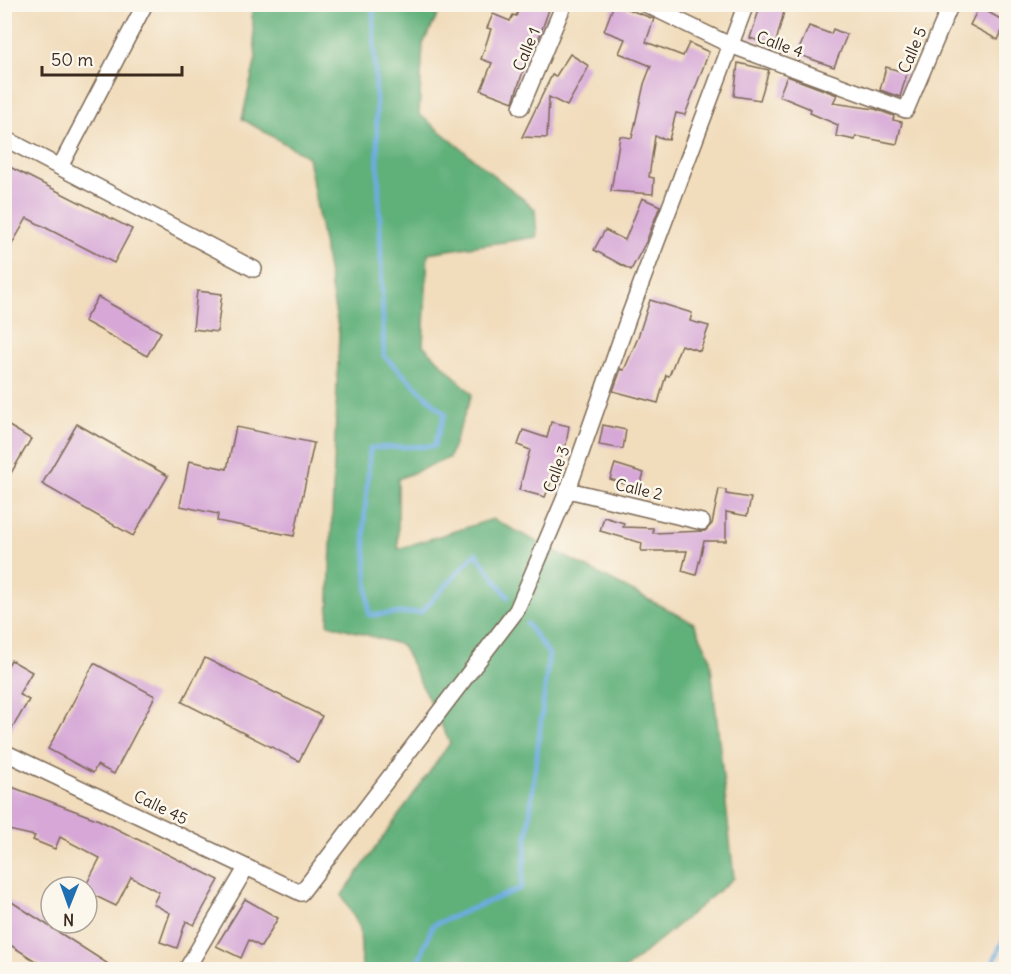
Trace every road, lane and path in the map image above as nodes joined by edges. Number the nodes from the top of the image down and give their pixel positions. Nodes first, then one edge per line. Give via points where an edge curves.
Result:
1 (145, 4) edge
2 (564, 4) edge
3 (645, 4) edge
4 (746, 4) edge
5 (951, 4) edge
6 (730, 45) junction
7 (521, 107) dead end
8 (906, 110) joint
9 (4, 138) edge
10 (60, 167) junction
11 (254, 269) dead end
12 (568, 490) junction
13 (702, 522) dead end
14 (4, 752) edge
15 (246, 868) junction
16 (302, 893) joint
17 (186, 969) edge

1 - 10 street
2 - 7 street, Calle 1
3 - 6 street, Calle 4
4 - 6 street, Calle 3
5 - 8 street, Calle 5
6 - 8 street, Calle 4
6 - 12 street, Calle 3
9 - 10 street
10 - 11 street
12 - 13 street, Calle 2
12 - 16 street, Calle 3 via 517,610
14 - 15 street, Calle 45
15 - 16 street, Calle 45
15 - 17 street

